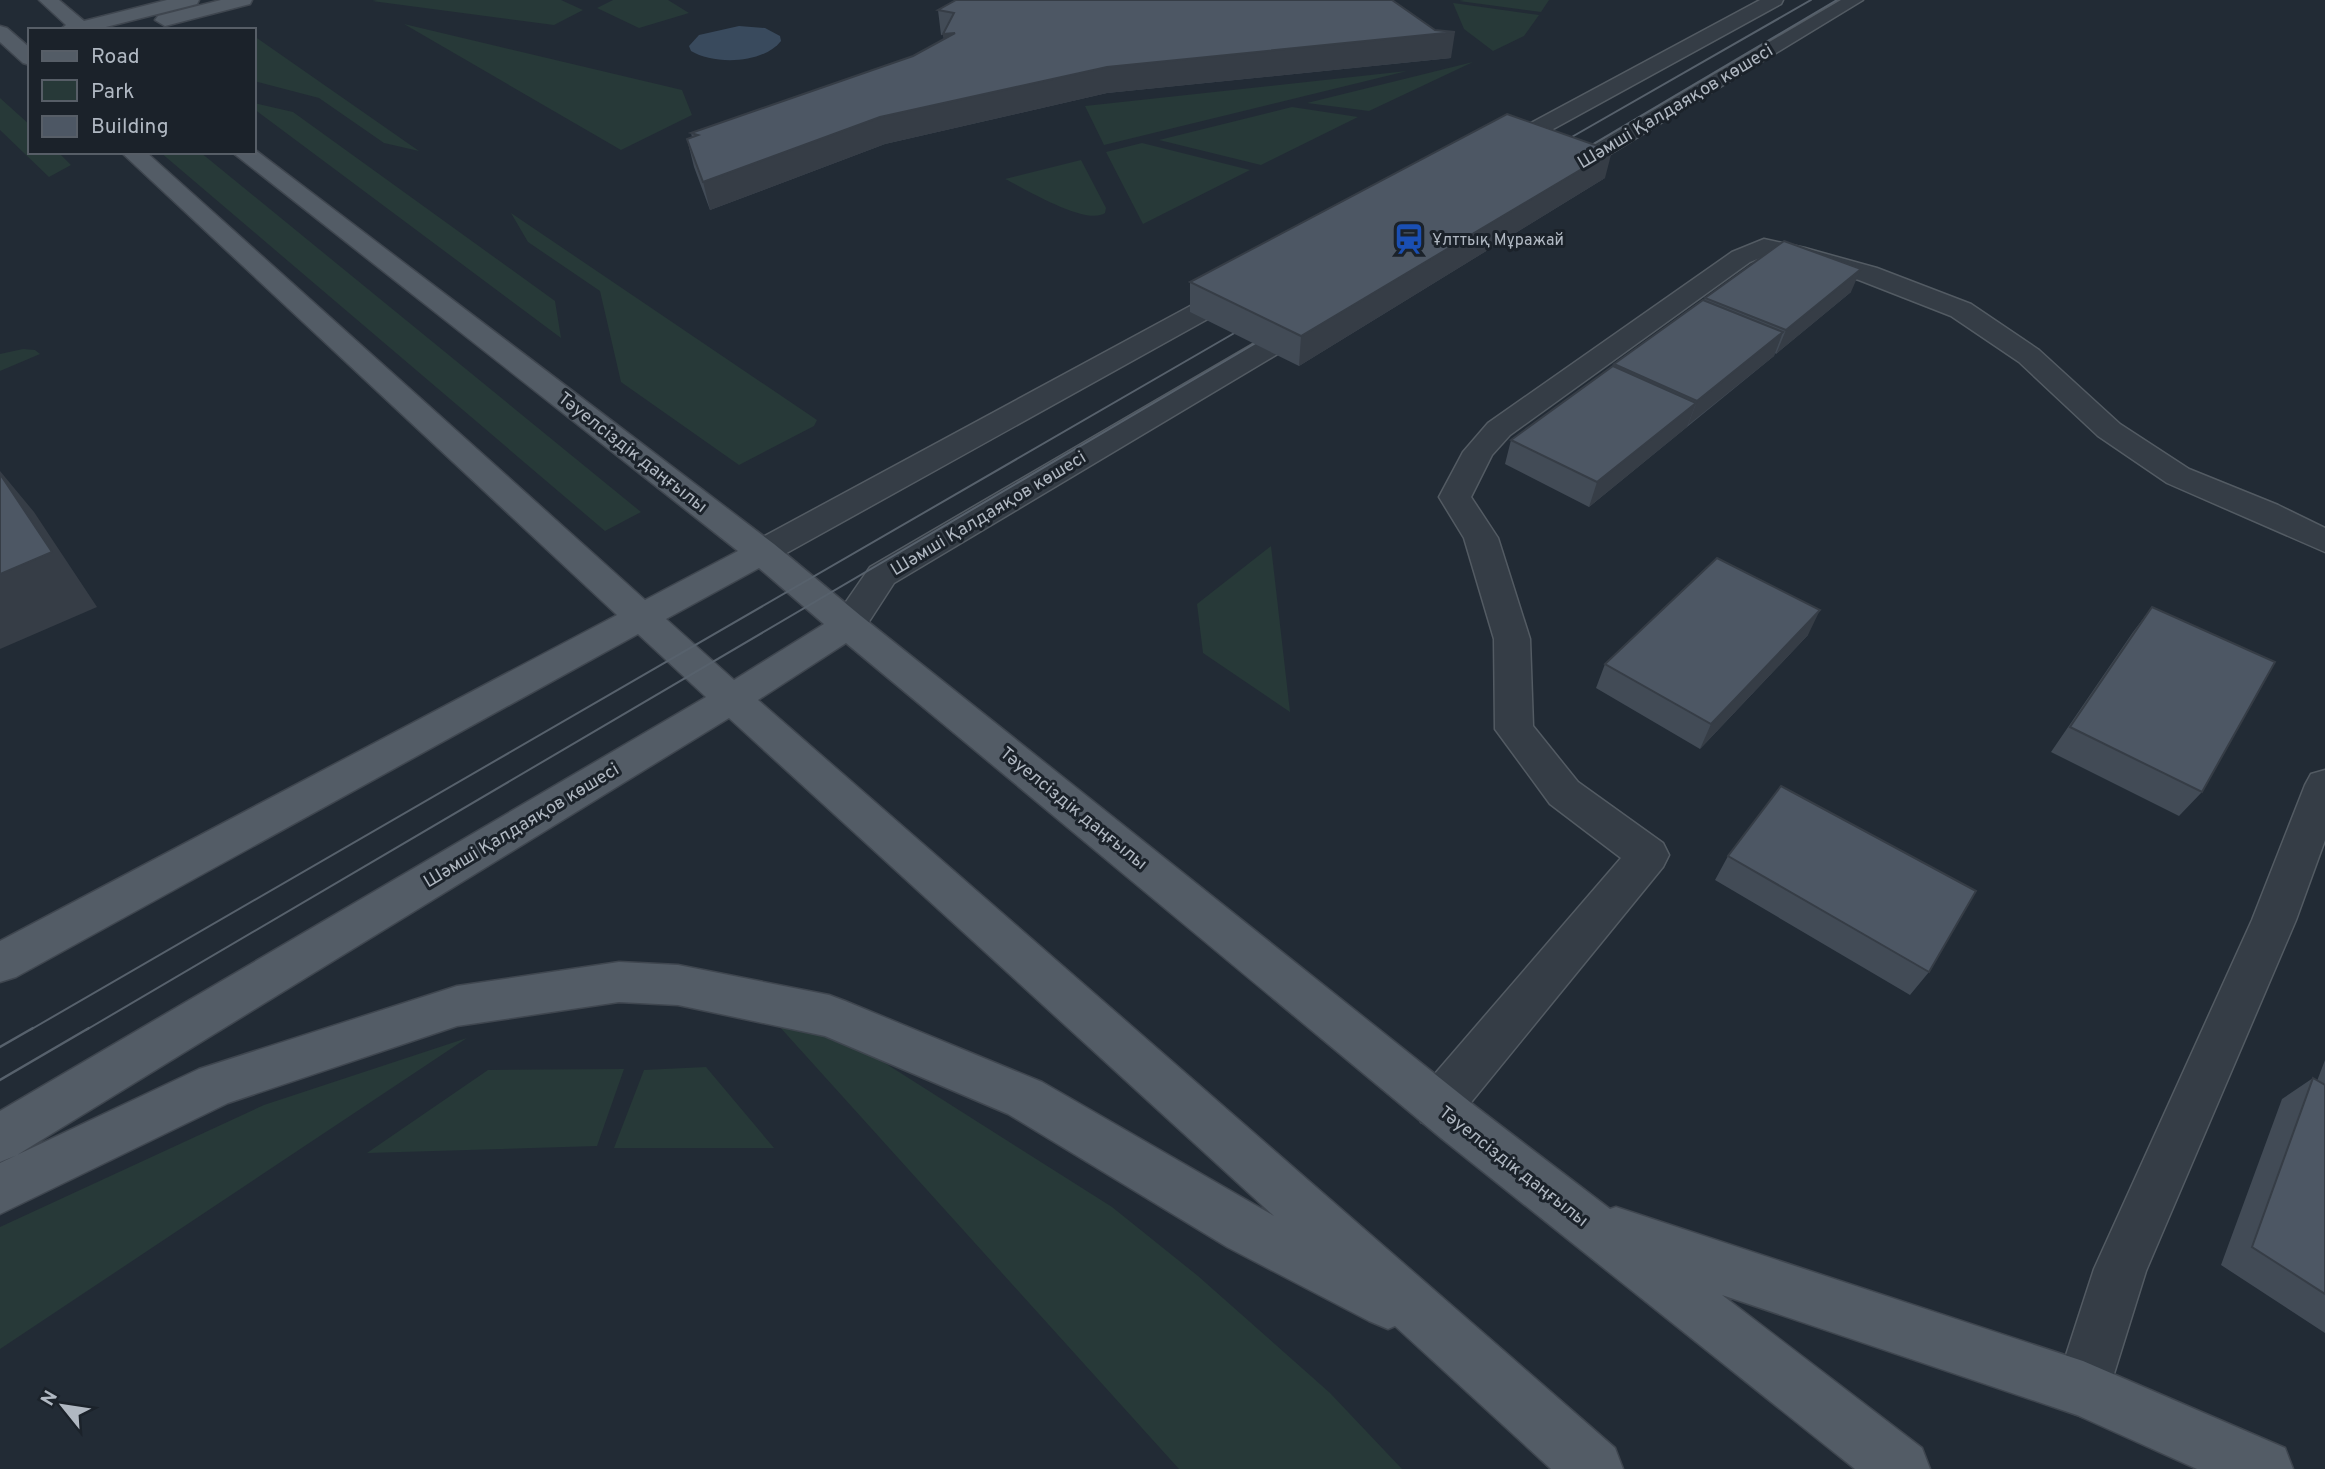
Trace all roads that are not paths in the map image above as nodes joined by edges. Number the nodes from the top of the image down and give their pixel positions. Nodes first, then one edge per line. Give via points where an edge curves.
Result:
1 (48, 0) edge
2 (190, 0) edge
3 (243, 0) edge
4 (1774, 0) edge
5 (1854, 0) edge
6 (78, 28) edge
7 (83, 28) edge
8 (137, 28) edge
9 (18, 48) edge
10 (0, 64) edge
11 (134, 154) edge
12 (246, 154) edge
13 (1470, 166) edge
14 (1534, 190) edge
15 (1263, 278) edge
16 (1333, 309) edge
17 (2325, 541) edge
18 (762, 552) junction
19 (644, 617) junction
20 (848, 625) junction
21 (732, 699) junction
22 (2325, 785) edge
23 (0, 963) edge
24 (1438, 1106) junction
25 (0, 1138) edge
26 (0, 1189) edge
27 (1588, 1224) junction
28 (1438, 1328) junction
29 (2083, 1389) junction
30 (1575, 1458) edge
31 (1901, 1469) edge
32 (2264, 1469) edge

1 - 6 main road
2 - 7 main road
3 - 8 main road
4 - 13 street
5 - 14 street, Шәмші Қалдаяқов көшесі
9 - 10 main road
11 - 19 main road
12 - 18 main road, Тәуелсіздік даңғылы
15 - 18 street
16 - 20 street, Шәмші Қалдаяқов көшесі via 883,575
17 - 24 street via 2178,476 2109,430 2029,356 1961,310 1868,274 1796,253 1764,247 1741,257 1499,429 1478,452 1455,497 1481,538 1512,639 1514,729 1564,793 1648,855
18 - 19 main road
18 - 20 main road, Тәуелсіздік даңғылы
19 - 21 main road
19 - 23 main road
20 - 21 main road, Шәмші Қалдаяқов көшесі
20 - 24 main road, Тәуелсіздік даңғылы
21 - 25 main road, Шәмші Қалдаяқов көшесі
21 - 28 main road
22 - 29 street via 2274,920 2120,1269
24 - 27 main road, Тәуелсіздік даңғылы
26 - 28 main road via 216,1085 457,1006 619,982 678,985 829,1016 1026,1097 1245,1229
27 - 29 main road
27 - 31 main road, Тәуелсіздік даңғылы
28 - 30 main road
29 - 32 main road

